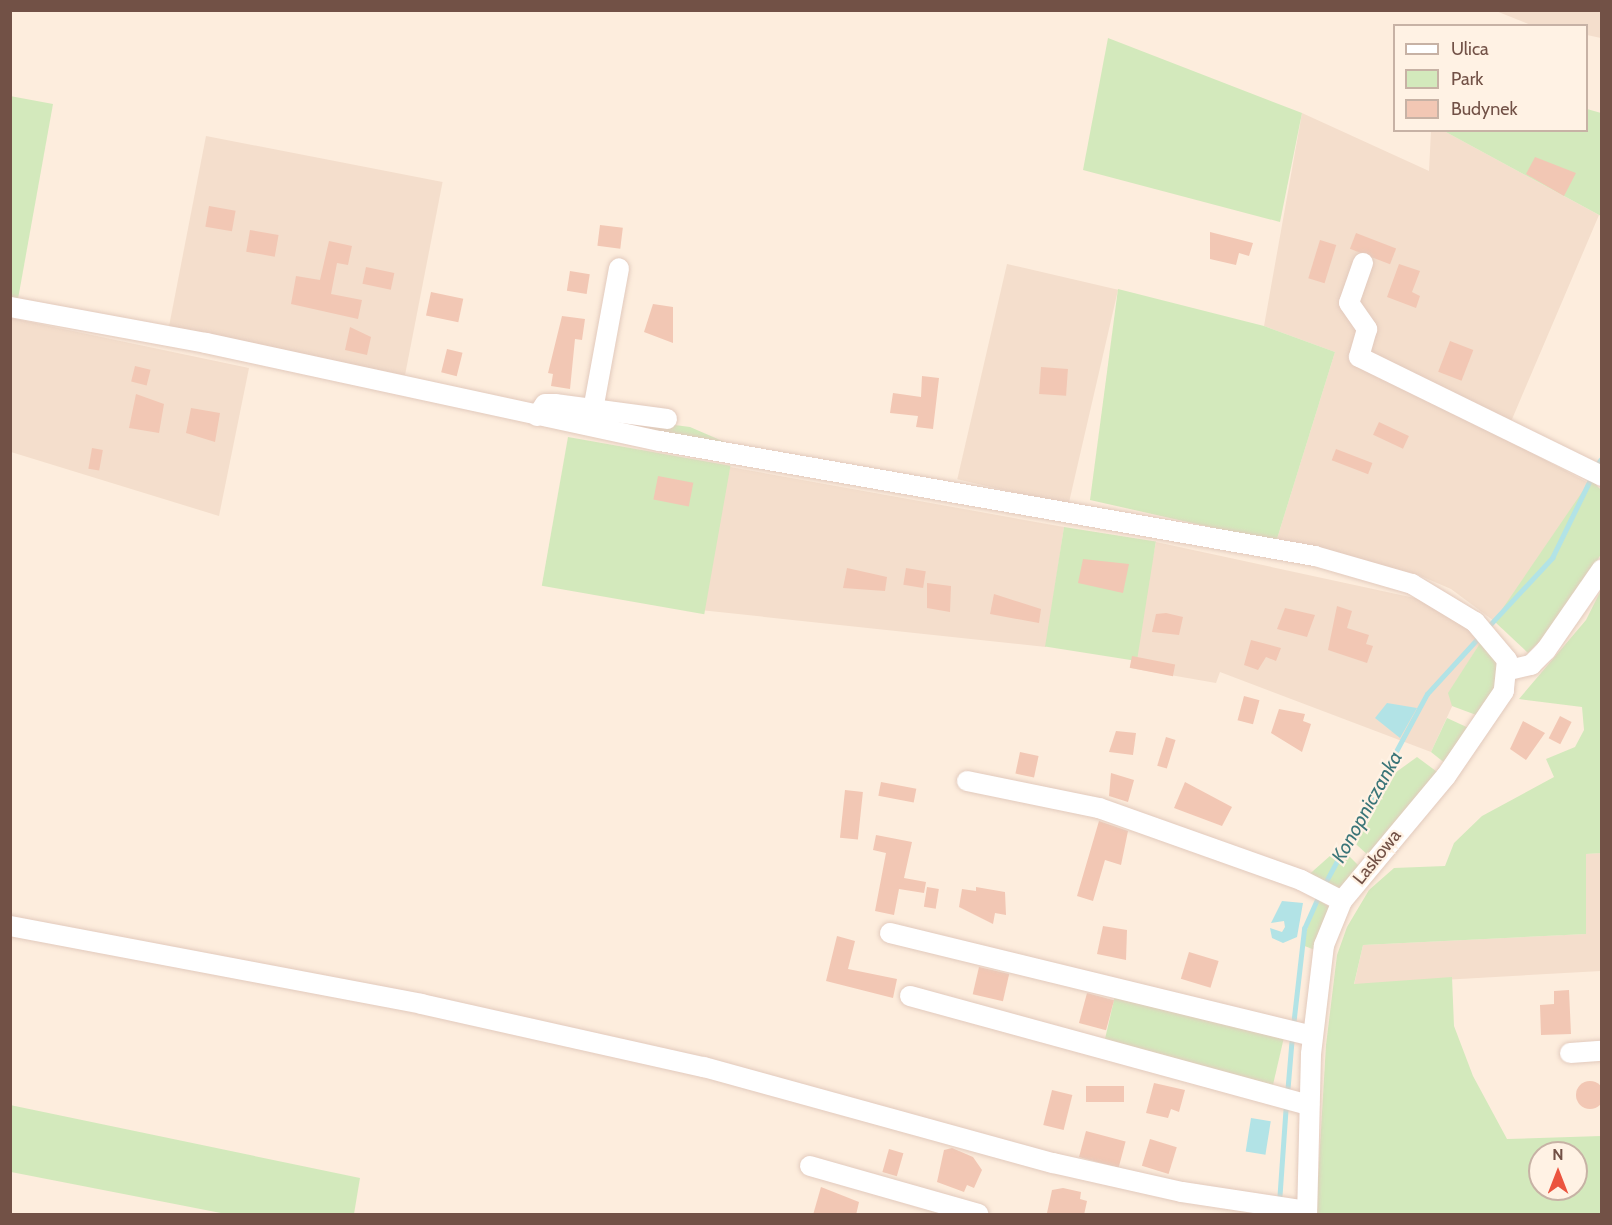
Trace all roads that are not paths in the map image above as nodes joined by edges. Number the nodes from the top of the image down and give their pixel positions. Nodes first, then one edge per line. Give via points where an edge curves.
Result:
1 (1364, 263) dead end
2 (620, 268) dead end
3 (10, 307) edge
4 (593, 410) junction
5 (537, 416) junction
6 (667, 419) dead end
7 (1595, 472) edge
8 (1602, 569) edge
9 (1509, 670) junction
10 (967, 781) dead end
11 (1329, 893) junction
12 (10, 926) edge
13 (890, 933) dead end
14 (910, 996) dead end
15 (1299, 1031) junction
16 (1602, 1051) edge
17 (1570, 1053) dead end
18 (1309, 1105) junction
19 (810, 1166) dead end
20 (1267, 1209) edge
21 (1307, 1213) edge
22 (978, 1215) edge

1 - 7 street via 1349,303 1367,329 1359,357
2 - 4 street
3 - 5 street via 206,343
4 - 5 street via 545,404
4 - 6 street
5 - 9 street via 1315,556 1412,584 1482,628
8 - 9 street via 1546,650 1531,665
9 - 11 street, Laskowa via 1501,697 1471,742
10 - 11 street via 1099,808
11 - 15 street, Laskowa via 1321,959
12 - 20 street via 456,1011 704,1067 1053,1163
13 - 15 street
14 - 18 street
15 - 18 street, Laskowa
16 - 17 street
18 - 21 street, Laskowa
19 - 22 street
20 - 21 street

